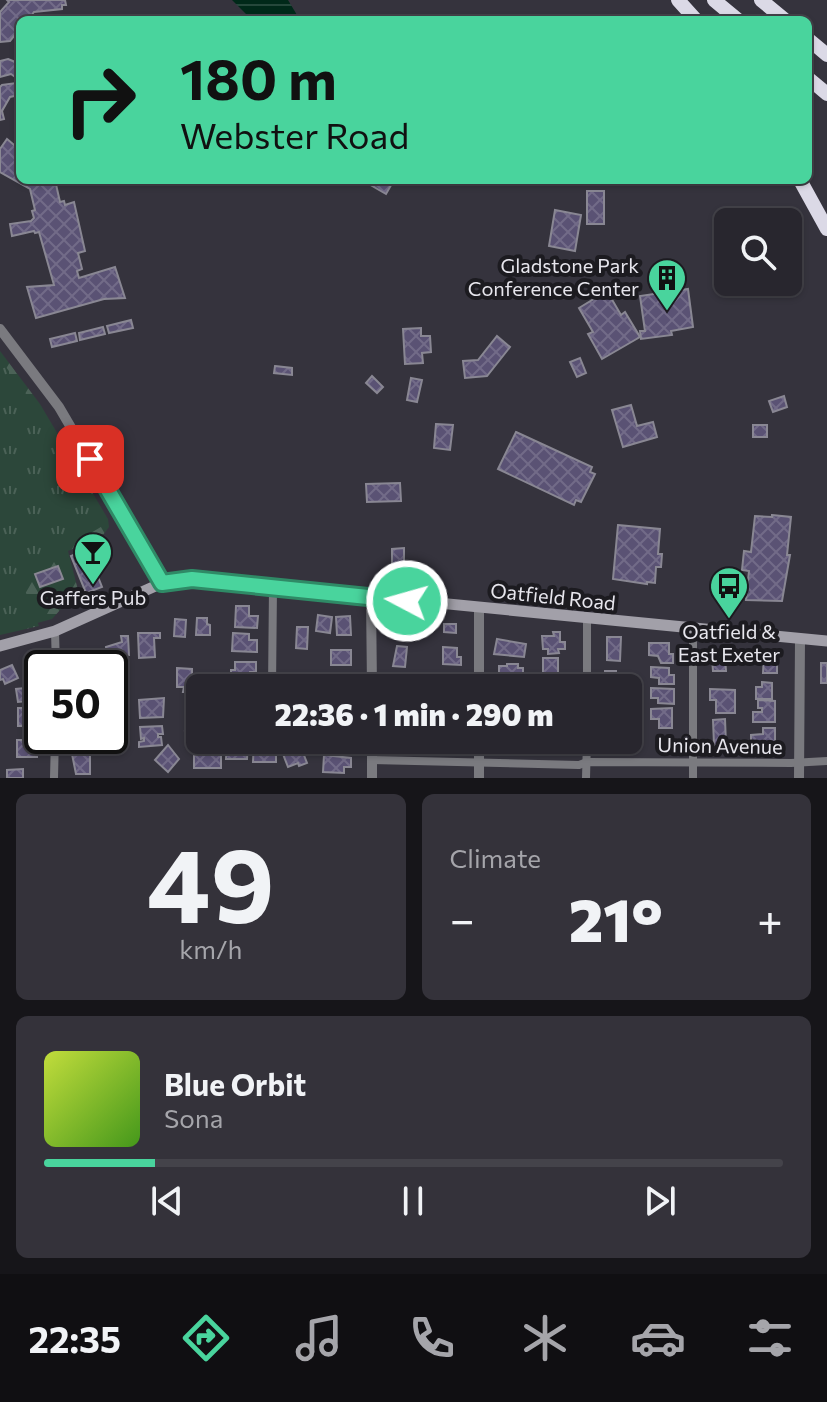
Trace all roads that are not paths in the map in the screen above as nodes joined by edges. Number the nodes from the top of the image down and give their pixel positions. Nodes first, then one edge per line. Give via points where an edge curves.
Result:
1 (678, 0) edge
2 (714, 0) edge
3 (761, 0) edge
4 (692, 16) edge
5 (733, 16) edge
6 (780, 16) edge
7 (812, 42) edge
8 (827, 55) edge
9 (802, 184) edge
10 (827, 229) edge
11 (0, 329) edge
12 (162, 583) junction
13 (273, 587) junction
14 (371, 597) junction
15 (479, 608) junction
16 (587, 618) junction
17 (693, 629) junction
18 (55, 631) junction
19 (800, 640) junction
20 (827, 641) edge
21 (0, 646) edge
22 (56, 650) edge
23 (272, 674) edge
24 (372, 674) edge
25 (479, 674) edge
26 (587, 674) edge
27 (55, 754) edge
28 (372, 754) edge
29 (479, 754) edge
30 (587, 754) edge
31 (372, 760) junction
32 (693, 761) junction
33 (799, 761) junction
34 (827, 761) edge
35 (479, 762) junction
36 (587, 762) junction
37 (54, 778) edge
38 (372, 778) edge
39 (479, 778) edge
40 (586, 778) edge
41 (693, 778) edge
42 (799, 778) edge

1 - 4 highway
2 - 5 highway
3 - 6 highway
7 - 8 highway
9 - 10 highway
11 - 12 street via 59,407
12 - 13 main road, Oatfield Road via 192,579
12 - 18 main road, Oatfield Road
13 - 14 main road, Oatfield Road
13 - 23 street
14 - 15 main road, Oatfield Road
14 - 24 street
15 - 16 main road, Oatfield Road
15 - 25 street
16 - 17 main road, Oatfield Road
16 - 26 street
17 - 19 main road, Oatfield Road
17 - 32 street
18 - 21 main road, Oatfield Road
18 - 22 street
19 - 20 main road, Oatfield Road
19 - 33 street
27 - 37 street
28 - 31 street
29 - 35 street
30 - 36 street
31 - 35 street, Union Avenue
31 - 38 street
32 - 33 street, Union Avenue
32 - 36 street, Union Avenue
32 - 41 street
33 - 34 street, Union Avenue
33 - 42 street
35 - 36 street, Union Avenue
35 - 39 street
36 - 40 street

